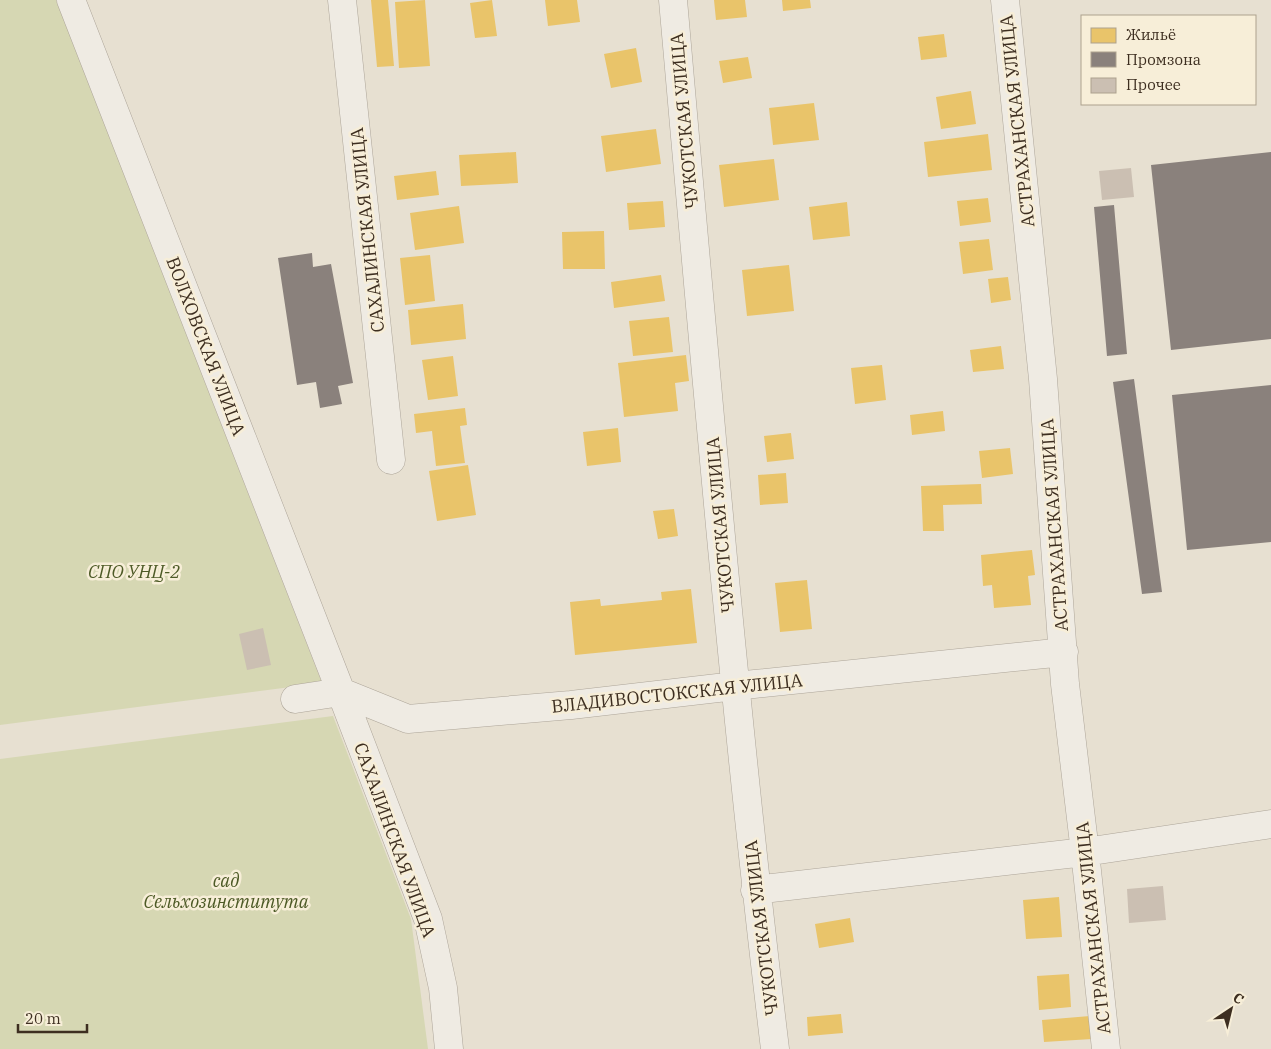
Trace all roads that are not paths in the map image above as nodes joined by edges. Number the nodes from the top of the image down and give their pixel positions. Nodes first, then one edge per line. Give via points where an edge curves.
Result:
1 (342, 0) edge
2 (673, 0) edge
3 (1005, 0) edge
4 (78, 2) edge
5 (392, 460) dead end
6 (1064, 652) junction
7 (735, 686) junction
8 (341, 692) junction
9 (295, 700) dead end
10 (1271, 824) edge
11 (1085, 852) junction
12 (756, 890) junction
13 (449, 1049) edge
14 (775, 1049) edge
15 (1106, 1049) edge

1 - 5 street, САХАЛИНСКАЯ УЛИЦА
2 - 7 street, ЧУКОТСКАЯ УЛИЦА
3 - 6 street, АСТРАХАНСКАЯ УЛИЦА via 1043,379
4 - 8 street, ВОЛХОВСКАЯ УЛИЦА
6 - 7 street, ВЛАДИВОСТОКСКАЯ УЛИЦА
6 - 11 street, АСТРАХАНСКАЯ УЛИЦА
7 - 8 street, ВЛАДИВОСТОКСКАЯ УЛИЦА via 408,719
7 - 12 street, ЧУКОТСКАЯ УЛИЦА
8 - 9 street
8 - 13 street, САХАЛИНСКАЯ УЛИЦА via 428,919 443,988
10 - 11 street
11 - 12 street
11 - 15 street, АСТРАХАНСКАЯ УЛИЦА
12 - 14 street, ЧУКОТСКАЯ УЛИЦА

